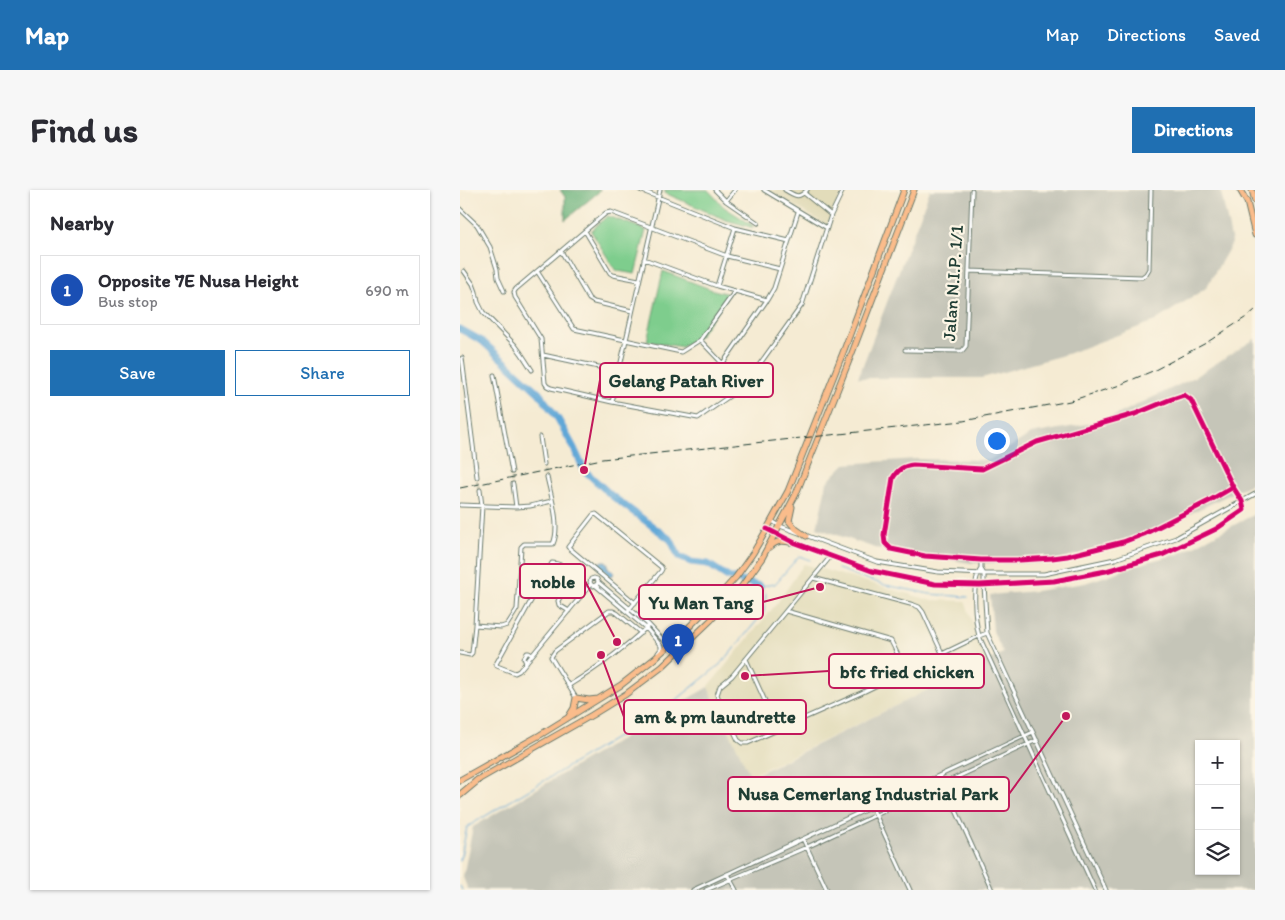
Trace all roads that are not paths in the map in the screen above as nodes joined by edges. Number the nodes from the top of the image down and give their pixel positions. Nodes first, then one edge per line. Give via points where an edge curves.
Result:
1 (640, 190) edge
2 (660, 190) edge
3 (715, 190) edge
4 (735, 190) edge
5 (764, 190) edge
6 (785, 190) edge
7 (843, 190) edge
8 (904, 190) edge
9 (914, 190) edge
10 (972, 190) edge
11 (1151, 190) edge
12 (1242, 190) edge
13 (1252, 190) edge
14 (804, 193) edge
15 (658, 197) junction
16 (1255, 200) edge
17 (726, 201) junction
18 (460, 209) edge
19 (798, 212) junction
20 (831, 215) junction
21 (758, 223) dead end
22 (651, 227) junction
23 (735, 228) junction
24 (827, 228) junction
25 (585, 231) junction
26 (1255, 235) edge
27 (789, 241) junction
28 (561, 251) junction
29 (726, 256) junction
30 (644, 259) junction
31 (537, 270) junction
32 (780, 270) junction
33 (969, 271) junction
34 (464, 272) dead end
35 (639, 280) junction
36 (717, 286) junction
37 (504, 291) dead end
38 (735, 291) junction
39 (767, 300) junction
40 (632, 311) junction
41 (626, 340) junction
42 (700, 340) junction
43 (905, 350) dead end
44 (543, 355) junction
45 (462, 358) dead end
46 (723, 363) junction
47 (532, 370) dead end
48 (619, 371) junction
49 (494, 375) dead end
50 (744, 386) junction
51 (612, 402) junction
52 (540, 437) dead end
53 (544, 464) tunnel mouth
54 (512, 472) tunnel mouth
55 (478, 477) tunnel mouth
56 (547, 477) tunnel mouth
57 (514, 484) tunnel mouth
58 (1233, 487) junction
59 (480, 490) tunnel mouth
60 (796, 494) junction
61 (1255, 494) edge
62 (552, 501) junction
63 (1242, 501) junction
64 (460, 505) edge
65 (482, 506) junction
66 (516, 507) junction
67 (772, 521) junction
68 (780, 526) junction
69 (767, 529) junction
70 (776, 534) junction
71 (806, 536) junction
72 (794, 543) junction
73 (831, 556) junction
74 (762, 558) junction
75 (982, 560) junction
76 (981, 569) junction
77 (978, 574) junction
78 (984, 574) junction
79 (813, 578) junction
80 (598, 582) junction
81 (593, 585) junction
82 (975, 585) junction
83 (984, 585) junction
84 (635, 602) junction
85 (629, 610) junction
86 (786, 610) junction
87 (569, 611) junction
88 (475, 625) junction
89 (648, 626) junction
90 (641, 633) junction
91 (987, 633) junction
92 (979, 636) junction
93 (676, 640) junction
94 (460, 653) edge
95 (942, 653) junction
96 (654, 659) junction
97 (746, 659) junction
98 (906, 671) junction
99 (568, 686) junction
100 (576, 698) junction
101 (601, 698) junction
102 (567, 719) junction
103 (778, 730) junction
104 (1033, 732) junction
105 (1025, 736) junction
106 (1037, 740) junction
107 (1028, 744) junction
108 (940, 775) junction
109 (460, 780) edge
110 (478, 780) junction
111 (944, 783) junction
112 (460, 790) edge
113 (460, 795) edge
114 (872, 807) junction
115 (876, 815) junction
116 (803, 839) junction
117 (807, 847) junction
118 (727, 874) junction
119 (731, 879) junction
120 (693, 890) edge
121 (706, 890) edge
122 (736, 890) edge
123 (827, 890) edge
124 (910, 890) edge
125 (992, 890) edge
126 (1096, 890) edge
127 (1106, 890) edge

1 - 15 street
2 - 15 street
3 - 17 street
4 - 17 street
5 - 19 street
6 - 14 street via 796,196
7 - 20 street
8 - 67 main road via 804,451
9 - 60 main road
10 - 33 street, Jalan N.I.P. 1/1
11 - 33 street via 1149,269 1142,277
12 - 26 main road
13 - 16 main road
14 - 20 street
15 - 22 street
15 - 23 street
17 - 21 street
18 - 37 street via 477,225 490,247
19 - 24 street
19 - 27 street
20 - 24 street
22 - 25 street via 611,212
22 - 29 street
22 - 30 street
23 - 27 street
23 - 29 street
24 - 50 street via 802,305
25 - 28 street
25 - 35 street via 610,272
27 - 32 street
28 - 31 street
28 - 40 street via 589,299
29 - 32 street
29 - 36 street
30 - 35 street
30 - 36 street
31 - 41 street via 574,329
31 - 44 street via 514,292 541,339
32 - 39 street
33 - 43 street, Jalan N.I.P. 1/1 via 965,349
34 - 47 street via 473,284 482,312 522,353
35 - 40 street
36 - 38 street
38 - 39 street
38 - 42 street
39 - 46 street
40 - 41 street
41 - 42 street via 681,352
41 - 48 street
42 - 46 street
44 - 48 street
44 - 51 street via 547,386
45 - 55 street
46 - 48 street via 691,384 682,385
46 - 50 street
48 - 51 street
49 - 54 street
50 - 51 street via 698,418
52 - 53 street
56 - 62 street
57 - 66 street
58 - 63 street
58 - 75 street via 1157,528 1122,542 1052,558
58 - 75 street via 1191,400 1184,395 1135,414 1037,442 982,470 913,465 900,469 891,492 884,535 887,547 897,552 925,556
59 - 65 street
60 - 68 main road
60 - 71 main road via 789,521
61 - 63 street
62 - 66 street
62 - 88 street via 555,540 550,545 521,546 516,609 511,619 501,628
63 - 78 street via 1176,538 1114,559 1044,574
63 - 83 street via 1242,512 1216,529 1162,555 1054,581
64 - 65 street
65 - 66 street
65 - 88 street
67 - 68 street
67 - 69 main road
68 - 70 main road
68 - 71 street
69 - 70 street
69 - 93 main road via 732,582
70 - 72 street
70 - 74 main road
71 - 77 street via 877,562 938,572
72 - 73 street
72 - 74 main road via 775,543
73 - 79 street
73 - 82 street via 872,571 936,584
74 - 110 main road via 711,620 662,667 626,694
75 - 76 street
76 - 77 street
76 - 78 street
77 - 78 street
77 - 82 street
78 - 83 street
79 - 86 street
79 - 95 street via 919,607
80 - 81 street
80 - 81 street via 593,578 590,580
80 - 85 street
81 - 85 street
81 - 87 street
82 - 83 street
82 - 92 street
83 - 91 street
84 - 84 street via 662,571 661,566 596,514 592,515 568,546
84 - 85 street
85 - 89 street
86 - 97 street
86 - 98 street via 890,640
87 - 87 street via 558,601 572,572 552,563 497,666 515,673 519,671 526,663 527,654 532,655
88 - 94 street via 472,653
89 - 90 street
89 - 93 street via 663,640
89 - 96 street via 661,646
90 - 99 street
90 - 99 street via 617,613 609,611 552,654
91 - 92 street
91 - 104 street
92 - 95 street
92 - 105 street
93 - 96 main road
95 - 98 street
96 - 101 main road
97 - 103 street
97 - 103 street via 720,686 717,695 742,743
98 - 103 street
99 - 100 street
100 - 101 main road
100 - 102 main road
101 - 102 main road
102 - 109 main road
104 - 105 street
104 - 106 street
105 - 107 street
105 - 108 street
106 - 107 street
106 - 127 street
107 - 111 street
107 - 126 street
108 - 111 street
108 - 114 street
110 - 112 main road
110 - 113 highway
111 - 115 street
111 - 125 street
114 - 115 street
114 - 116 street
115 - 117 street
115 - 124 street
116 - 117 street
116 - 118 street
117 - 119 street
117 - 123 street
118 - 119 street
118 - 120 street
119 - 121 street
119 - 122 street

